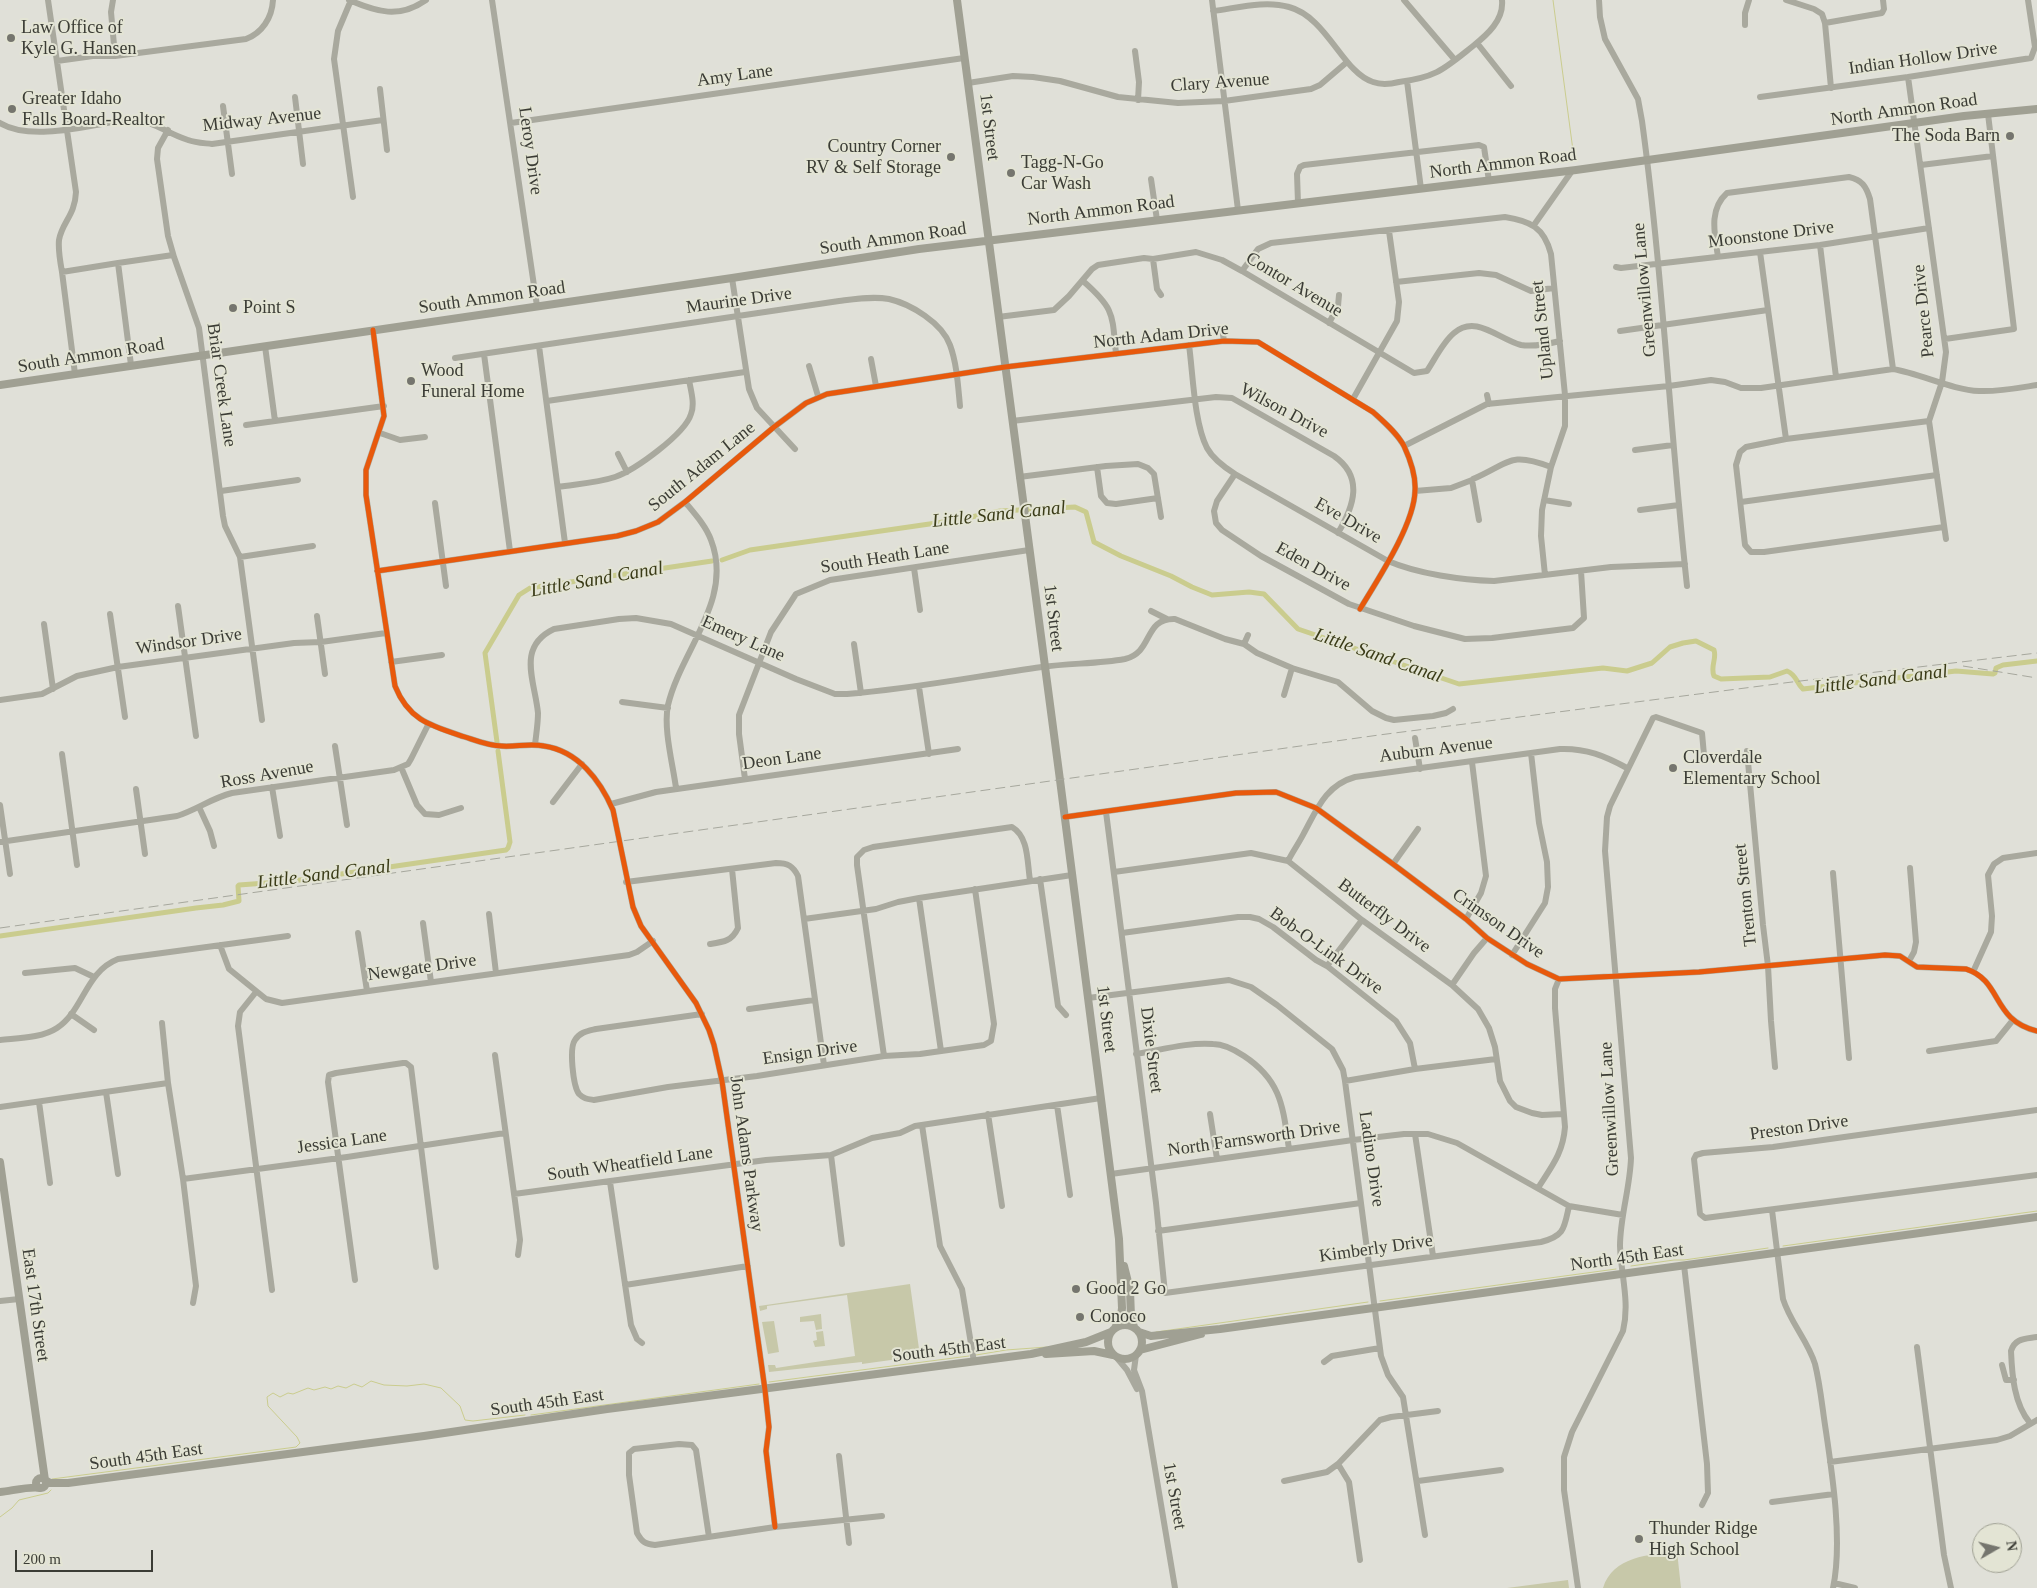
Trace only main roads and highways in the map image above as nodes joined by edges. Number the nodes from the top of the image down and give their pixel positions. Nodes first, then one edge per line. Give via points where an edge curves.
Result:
1 (957, 0) edge
2 (2037, 107) edge
3 (988, 240) junction
4 (0, 385) edge
5 (0, 1162) edge
6 (2037, 1217) edge
7 (1119, 1239) junction
8 (1220, 1329) junction
9 (1113, 1330) junction
10 (1136, 1330) junction
11 (1138, 1352) junction
12 (1031, 1354) junction
13 (1115, 1356) junction
14 (41, 1482) junction
15 (0, 1492) edge

1 - 3 main road, 1st Street
2 - 3 main road, North Ammon Road via 1572,171
3 - 4 main road, South Ammon Road
3 - 7 main road, 1st Street
5 - 14 main road, East 17th Street via 40,1453
6 - 8 main road, North 45th East
7 - 9 main road via 1122,1312
7 - 10 main road via 1130,1290 1131,1317
8 - 10 main road, North 45th East via 1150,1336
8 - 11 main road, North 45th East
9 - 10 main road via 1126,1325
9 - 12 main road, South 45th East via 1086,1342
9 - 13 main road via 1107,1343
10 - 11 main road via 1142,1339
11 - 13 main road via 1126,1359
12 - 13 main road, South 45th East via 1094,1351
12 - 14 main road, South 45th East via 68,1483
14 - 15 main road, South 45th East

